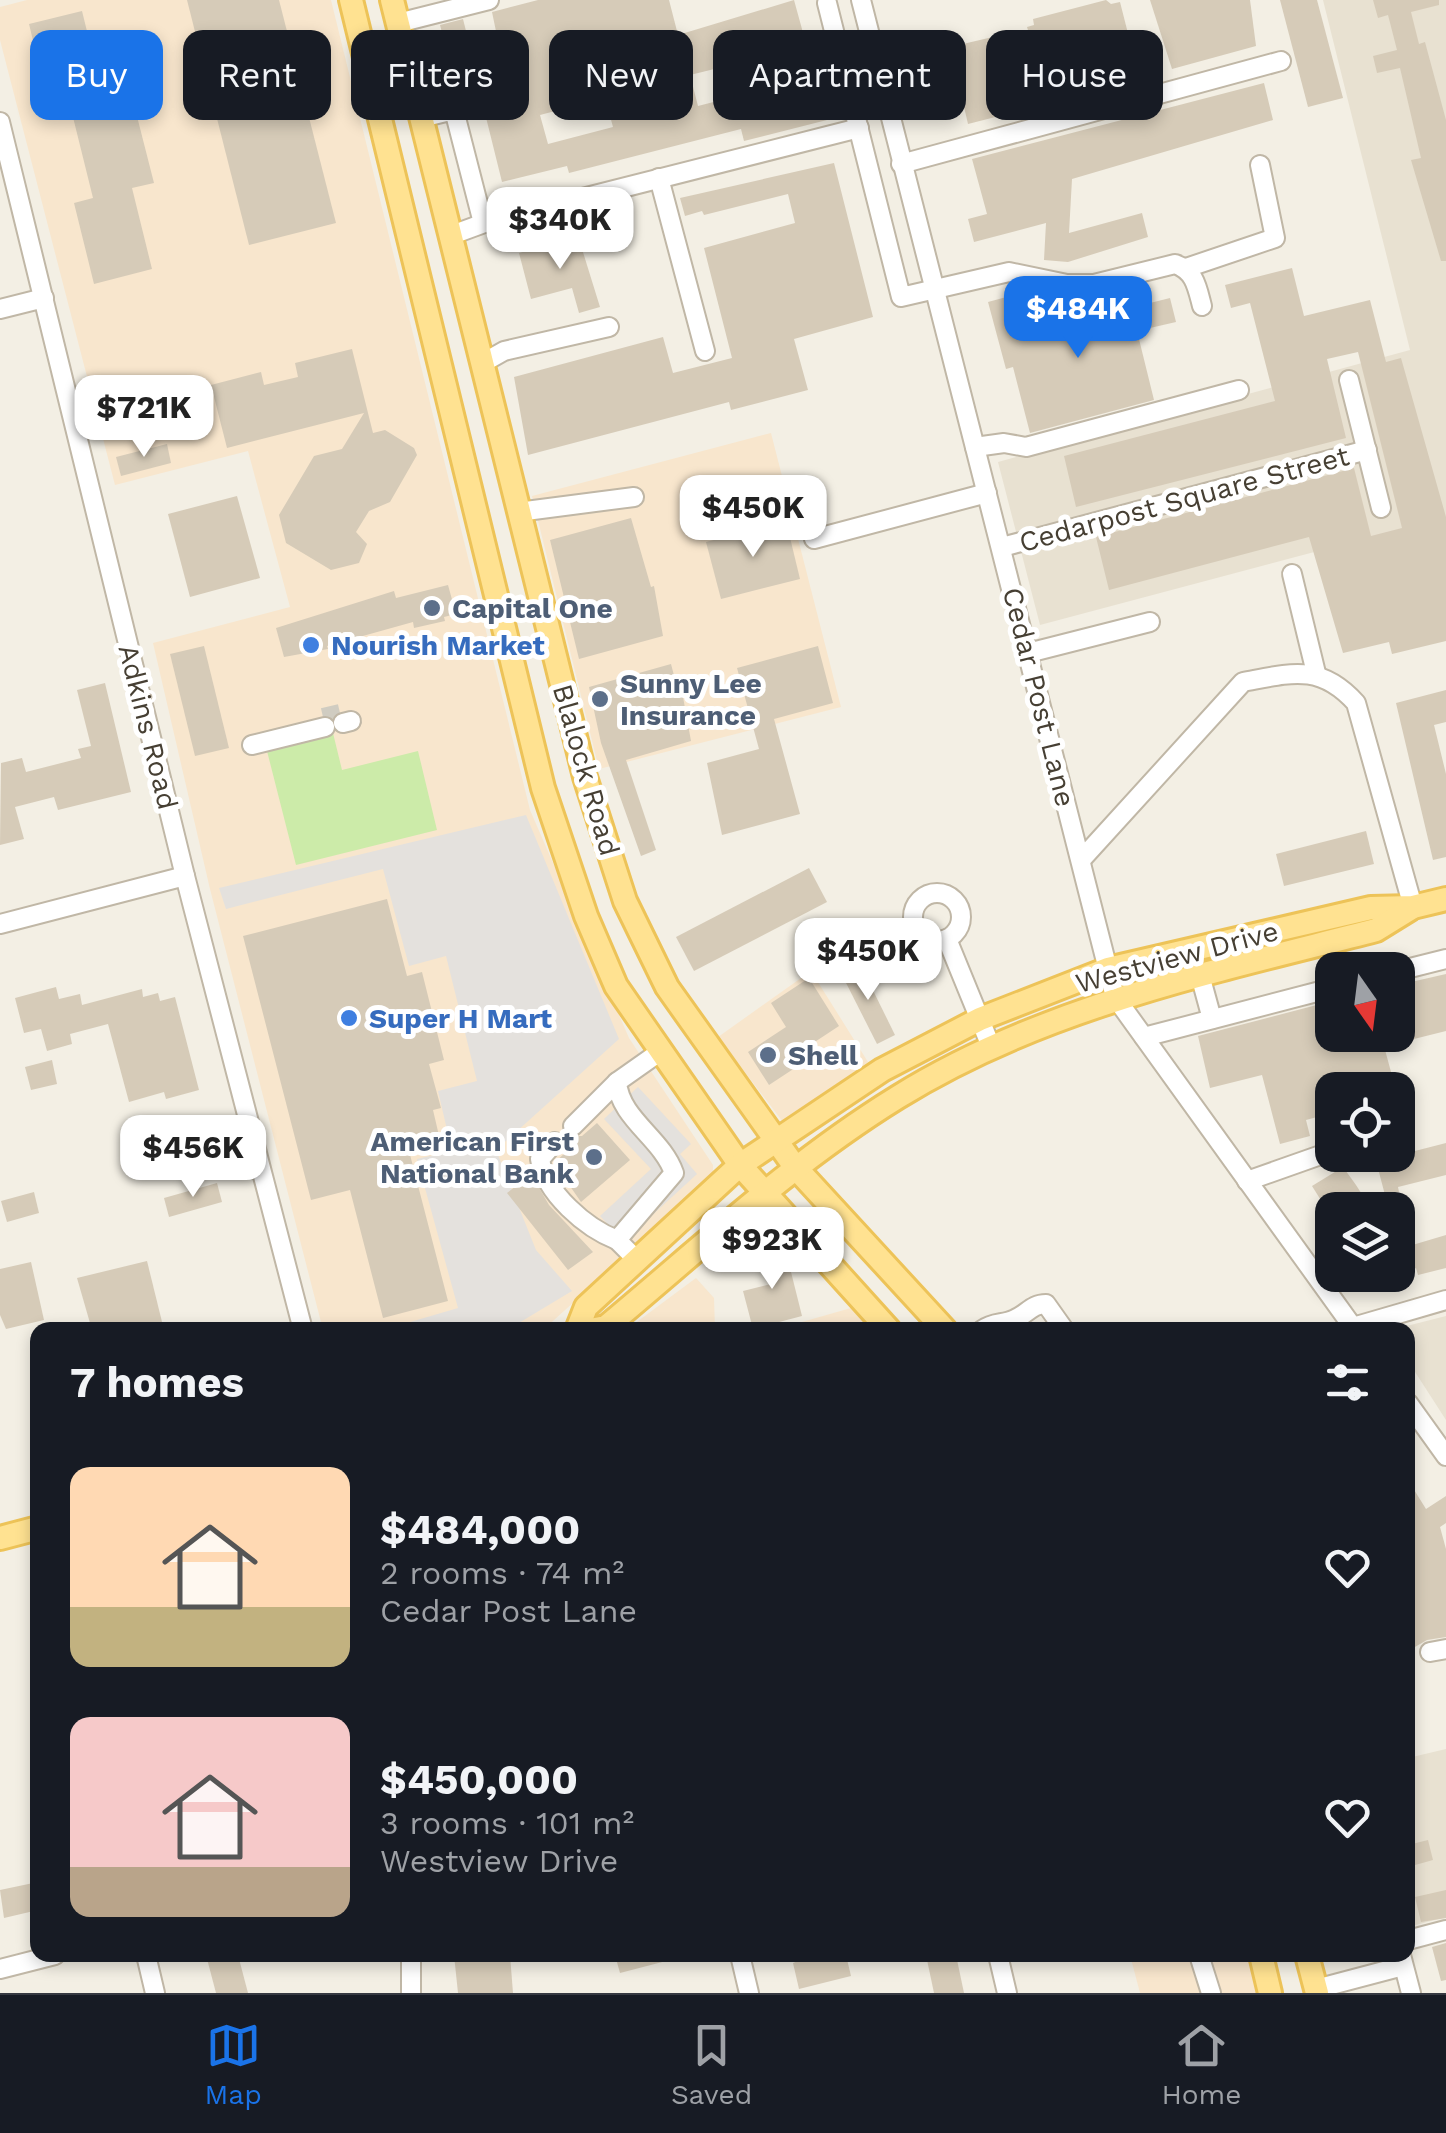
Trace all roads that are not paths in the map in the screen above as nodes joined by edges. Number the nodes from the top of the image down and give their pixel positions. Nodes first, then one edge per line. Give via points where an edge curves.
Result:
1 (351, 0) edge
2 (489, 0) edge
3 (861, 0) edge
4 (827, 3) dead end
5 (395, 12) edge
6 (1281, 61) dead end
7 (421, 120) edge
8 (457, 120) edge
9 (0, 122) edge
10 (858, 128) junction
11 (901, 164) junction
12 (1260, 165) dead end
13 (660, 178) junction
14 (484, 223) junction
15 (449, 236) junction
16 (411, 249) junction
17 (1186, 268) junction
18 (934, 291) junction
19 (44, 298) junction
20 (1202, 306) dead end
21 (0, 310) edge
22 (609, 328) dead end
23 (705, 351) dead end
24 (481, 364) junction
25 (1349, 380) dead end
26 (1238, 390) dead end
27 (975, 447) junction
28 (1366, 450) junction
29 (987, 493) junction
30 (634, 497) dead end
31 (1381, 508) dead end
32 (518, 512) junction
33 (814, 539) dead end
34 (1002, 547) junction
35 (1292, 574) dead end
36 (1150, 622) dead end
37 (1028, 653) junction
38 (1316, 674) junction
39 (335, 720) tunnel mouth
40 (252, 745) dead end
41 (1080, 860) junction
42 (184, 876) junction
43 (1446, 899) edge
44 (625, 901) junction
45 (1412, 908) junction
46 (586, 916) junction
47 (0, 924) edge
48 (947, 938) dead end
49 (1446, 959) edge
50 (1415, 967) edge
51 (1108, 970) junction
52 (1200, 976) junction
53 (1315, 992) edge
54 (1115, 998) junction
55 (980, 1019) junction
56 (1212, 1019) junction
57 (1144, 1037) junction
58 (992, 1049) junction
59 (662, 1052) junction
60 (617, 1082) junction
61 (573, 1126) dead end
62 (556, 1142) dead end
63 (776, 1142) junction
64 (1315, 1157) edge
65 (740, 1165) junction
66 (796, 1166) junction
67 (1248, 1181) junction
68 (761, 1193) junction
69 (617, 1240) junction
70 (637, 1260) junction
71 (1446, 1300) edge
72 (301, 1322) edge
73 (580, 1322) edge
74 (613, 1322) edge
75 (882, 1322) edge
76 (938, 1322) edge
77 (1011, 1322) edge
78 (1059, 1322) edge
79 (1349, 1322) edge
80 (1376, 1322) edge
81 (1415, 1413) edge
82 (1446, 1456) edge
83 (30, 1530) edge
84 (0, 1538) edge
85 (1446, 1930) edge
86 (1415, 1938) edge
87 (30, 1962) edge
88 (148, 1962) edge
89 (411, 1962) edge
90 (742, 1962) edge
91 (1000, 1962) edge
92 (1201, 1962) edge
93 (1263, 1962) edge
94 (1309, 1962) edge
95 (1399, 1962) edge
96 (1402, 1962) edge
97 (0, 1969) edge
98 (1317, 1991) edge
99 (155, 1993) edge
100 (411, 1993) edge
101 (749, 1993) edge
102 (1008, 1993) edge
103 (1210, 1993) edge
104 (1270, 1993) edge
105 (1410, 1993) edge

1 - 16 main road, Blalock Road
2 - 5 street
3 - 11 street, Cedar Post Lane
4 - 10 street
6 - 11 street
7 - 15 main road, Blalock Road
8 - 14 street
9 - 19 street, Adkins Road
10 - 13 street
10 - 18 street via 902,298
11 - 18 street, Cedar Post Lane
12 - 17 street via 1275,238
13 - 14 street via 536,204
13 - 23 street
14 - 15 street
15 - 16 main road
15 - 24 main road, Blalock Road
16 - 46 main road, Blalock Road via 543,788
17 - 18 street via 1174,264 1094,284 1010,272
17 - 20 street
18 - 27 street, Cedar Post Lane
19 - 21 street
19 - 42 street, Adkins Road
22 - 24 street via 504,352
24 - 32 main road, Blalock Road
25 - 28 street
26 - 27 street via 1026,447
27 - 29 street, Cedar Post Lane
28 - 31 street
28 - 34 street, Cedarpost Square Street
29 - 33 street
29 - 34 street, Cedar Post Lane
30 - 32 street
32 - 44 main road, Blalock Road via 585,777
34 - 37 street, Cedar Post Lane
35 - 38 street
36 - 37 street
37 - 41 street, Cedar Post Lane
38 - 41 street via 1243,682
38 - 45 street via 1356,703
39 - 40 street
41 - 51 street, Cedar Post Lane
42 - 47 street
42 - 72 street, Adkins Road
43 - 45 main road, Westview Drive
44 - 46 main road
44 - 63 main road, Blalock Road via 667,987
45 - 51 main road, Westview Drive via 1371,908
45 - 52 main road, Westview Drive via 1376,930
46 - 59 main road, Blalock Road via 616,986
48 - 55 street
49 - 50 street
51 - 54 street, Cedar Post Lane
51 - 55 main road, Westview Drive
52 - 54 main road, Westview Drive
52 - 56 street
53 - 56 street
54 - 57 street, Cedar Post Lane
54 - 58 main road, Westview Drive
55 - 58 street
55 - 63 main road, Westview Drive via 882,1070
56 - 57 street
57 - 67 street, Cedar Post Lane
58 - 66 main road, Westview Drive via 901,1095
59 - 60 street
59 - 65 main road, Blalock Road
60 - 61 street
60 - 69 street via 619,1102 667,1152 674,1173
62 - 69 street via 540,1159 543,1178 595,1232
63 - 65 main road, Westview Drive
63 - 66 main road, Blalock Road
64 - 67 street
65 - 68 main road, Blalock Road
65 - 70 main road, Westview Drive
66 - 68 main road, Westview Drive
66 - 76 main road, Blalock Road
67 - 79 street, Cedar Post Lane
68 - 74 main road, Westview Drive
68 - 75 main road, Blalock Road
69 - 70 street
70 - 73 main road, Westview Drive via 586,1307
71 - 80 street
77 - 78 street via 1038,1304 1046,1304
81 - 82 street
83 - 84 main road
85 - 86 street
87 - 97 street
88 - 99 street
89 - 100 street
90 - 101 street
91 - 102 street
92 - 103 street
93 - 104 main road
94 - 98 main road
95 - 98 street
96 - 105 street

